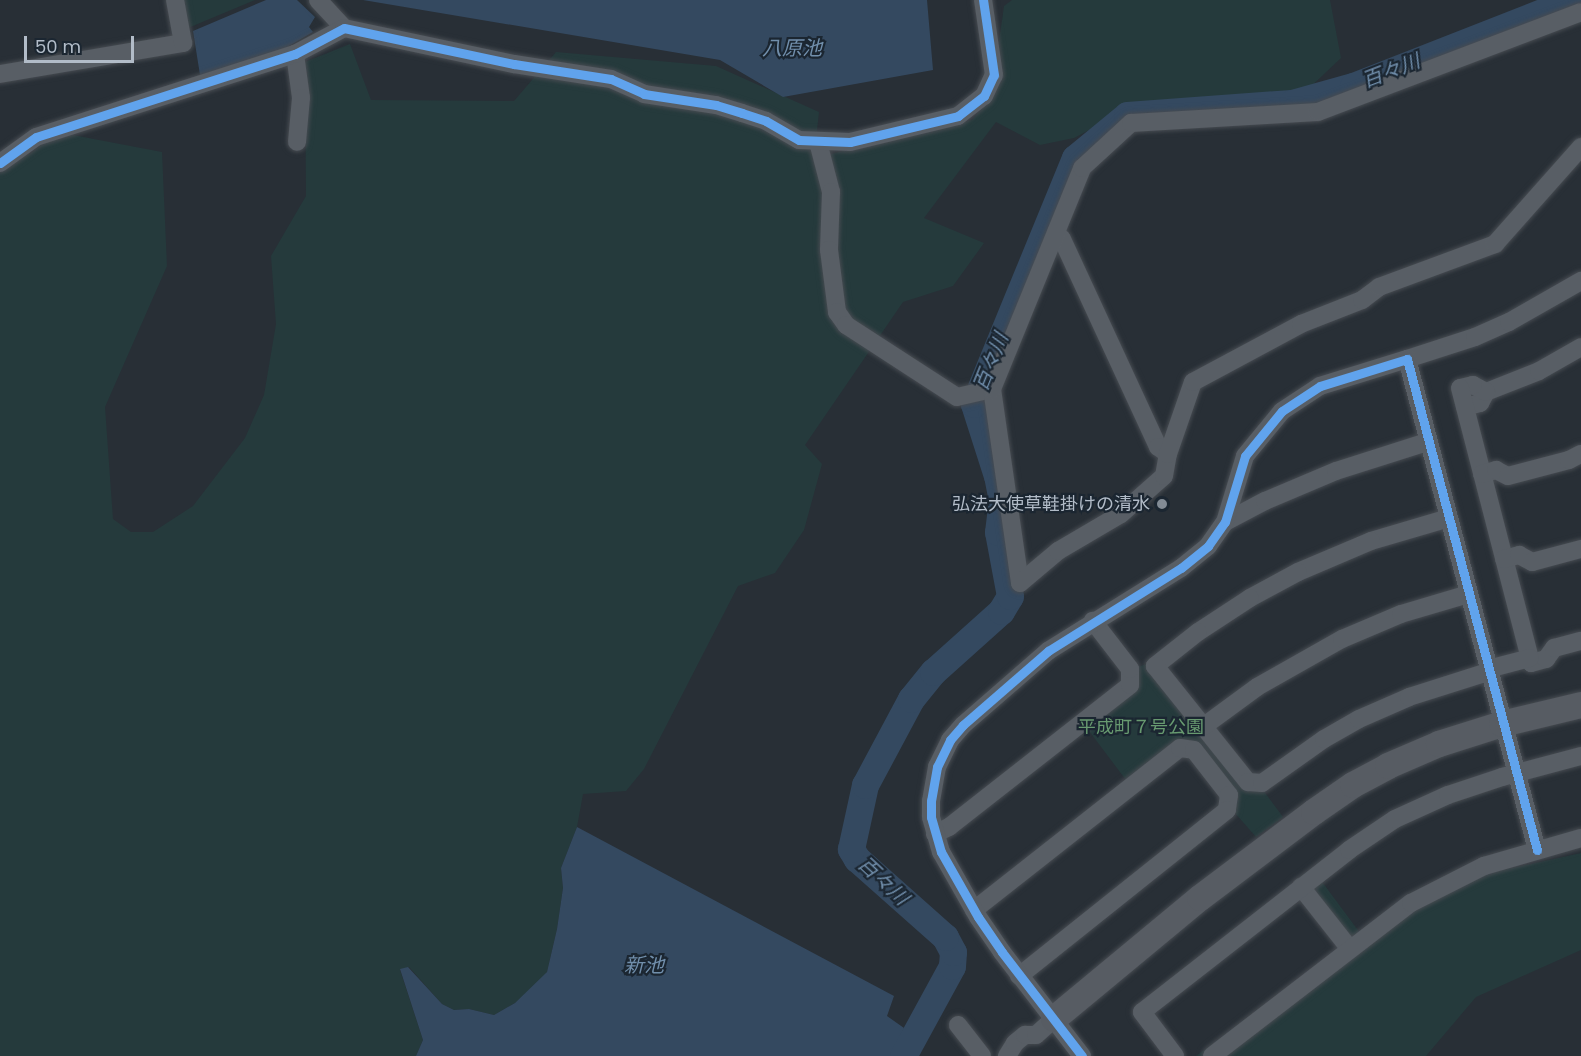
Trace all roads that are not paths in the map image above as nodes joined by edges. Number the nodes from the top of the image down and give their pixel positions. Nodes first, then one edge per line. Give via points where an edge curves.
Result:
1 (175, 0) edge
2 (318, 0) edge
3 (983, 0) edge
4 (1581, 12) edge
5 (344, 27) junction
6 (295, 54) junction
7 (0, 74) edge
8 (297, 142) dead end
9 (818, 142) junction
10 (1581, 147) edge
11 (0, 163) edge
12 (1056, 232) junction
13 (1578, 289) edge
14 (1581, 347) edge
15 (1407, 359) junction
16 (992, 389) junction
17 (1427, 442) junction
18 (1168, 454) junction
19 (1581, 454) edge
20 (1484, 482) junction
21 (1449, 518) junction
22 (1225, 522) junction
23 (1581, 549) edge
24 (1507, 568) junction
25 (1468, 594) junction
26 (1093, 621) junction
27 (1581, 640) edge
28 (1528, 651) junction
29 (1488, 670) junction
30 (1581, 705) edge
31 (1502, 724) junction
32 (1204, 726) junction
33 (1581, 756) edge
34 (1515, 774) junction
35 (935, 834) junction
36 (1581, 838) edge
37 (1537, 850) junction
38 (1301, 887) junction
39 (974, 910) junction
40 (1350, 949) junction
41 (1019, 976) junction
42 (1054, 1019) junction
43 (958, 1025) dead end
44 (982, 1056) edge
45 (1007, 1056) edge
46 (1082, 1056) edge
47 (1175, 1056) edge
48 (1212, 1056) edge

1 - 7 street via 183,43
2 - 5 street
3 - 9 street via 994,75 984,96 958,116 850,142
4 - 12 street via 1318,112 1131,123 1082,168
5 - 6 street
5 - 9 street via 514,64 611,79 644,94 733,111 766,122 799,140
6 - 8 street via 301,98
6 - 11 street via 36,137
9 - 16 street via 831,192 829,250 837,312 846,325 957,397
10 - 18 street via 1495,244 1379,287 1362,300 1302,324 1193,382
12 - 16 street
12 - 18 street via 1158,447
13 - 15 street via 1475,337
14 - 20 street via 1539,371 1486,392 1473,385 1460,388
15 - 17 street
15 - 22 street via 1320,386 1282,411 1245,456
16 - 18 street via 1020,583 1058,551 1121,514 1164,476
17 - 21 street
17 - 22 street via 1327,474
19 - 20 street via 1508,476 1496,470
20 - 24 street
21 - 25 street
21 - 32 street via 1371,542 1298,572 1215,621 1155,666
22 - 26 street via 1192,561
23 - 24 street via 1532,562 1519,555
24 - 28 street
25 - 29 street
25 - 32 street via 1401,614 1342,639 1283,670
26 - 35 street via 1048,651 950,740 932,787
26 - 35 street via 1130,669 1130,685
27 - 28 street via 1554,648 1546,659 1531,663
28 - 29 street
29 - 31 street
29 - 32 street via 1366,716 1324,739 1262,783 1248,782
30 - 31 street
31 - 34 street
31 - 42 street via 1419,752 1353,785 1200,898
33 - 34 street
34 - 37 street
34 - 38 street via 1475,785 1395,819
35 - 39 street
36 - 37 street
37 - 40 street via 1484,866 1430,892
38 - 40 street
38 - 47 street via 1142,1012
39 - 41 street
39 - 41 street via 1180,748 1194,750 1229,795 1227,810
40 - 48 street
41 - 42 street
42 - 45 street via 1035,1035 1025,1035
42 - 46 street
43 - 44 street

